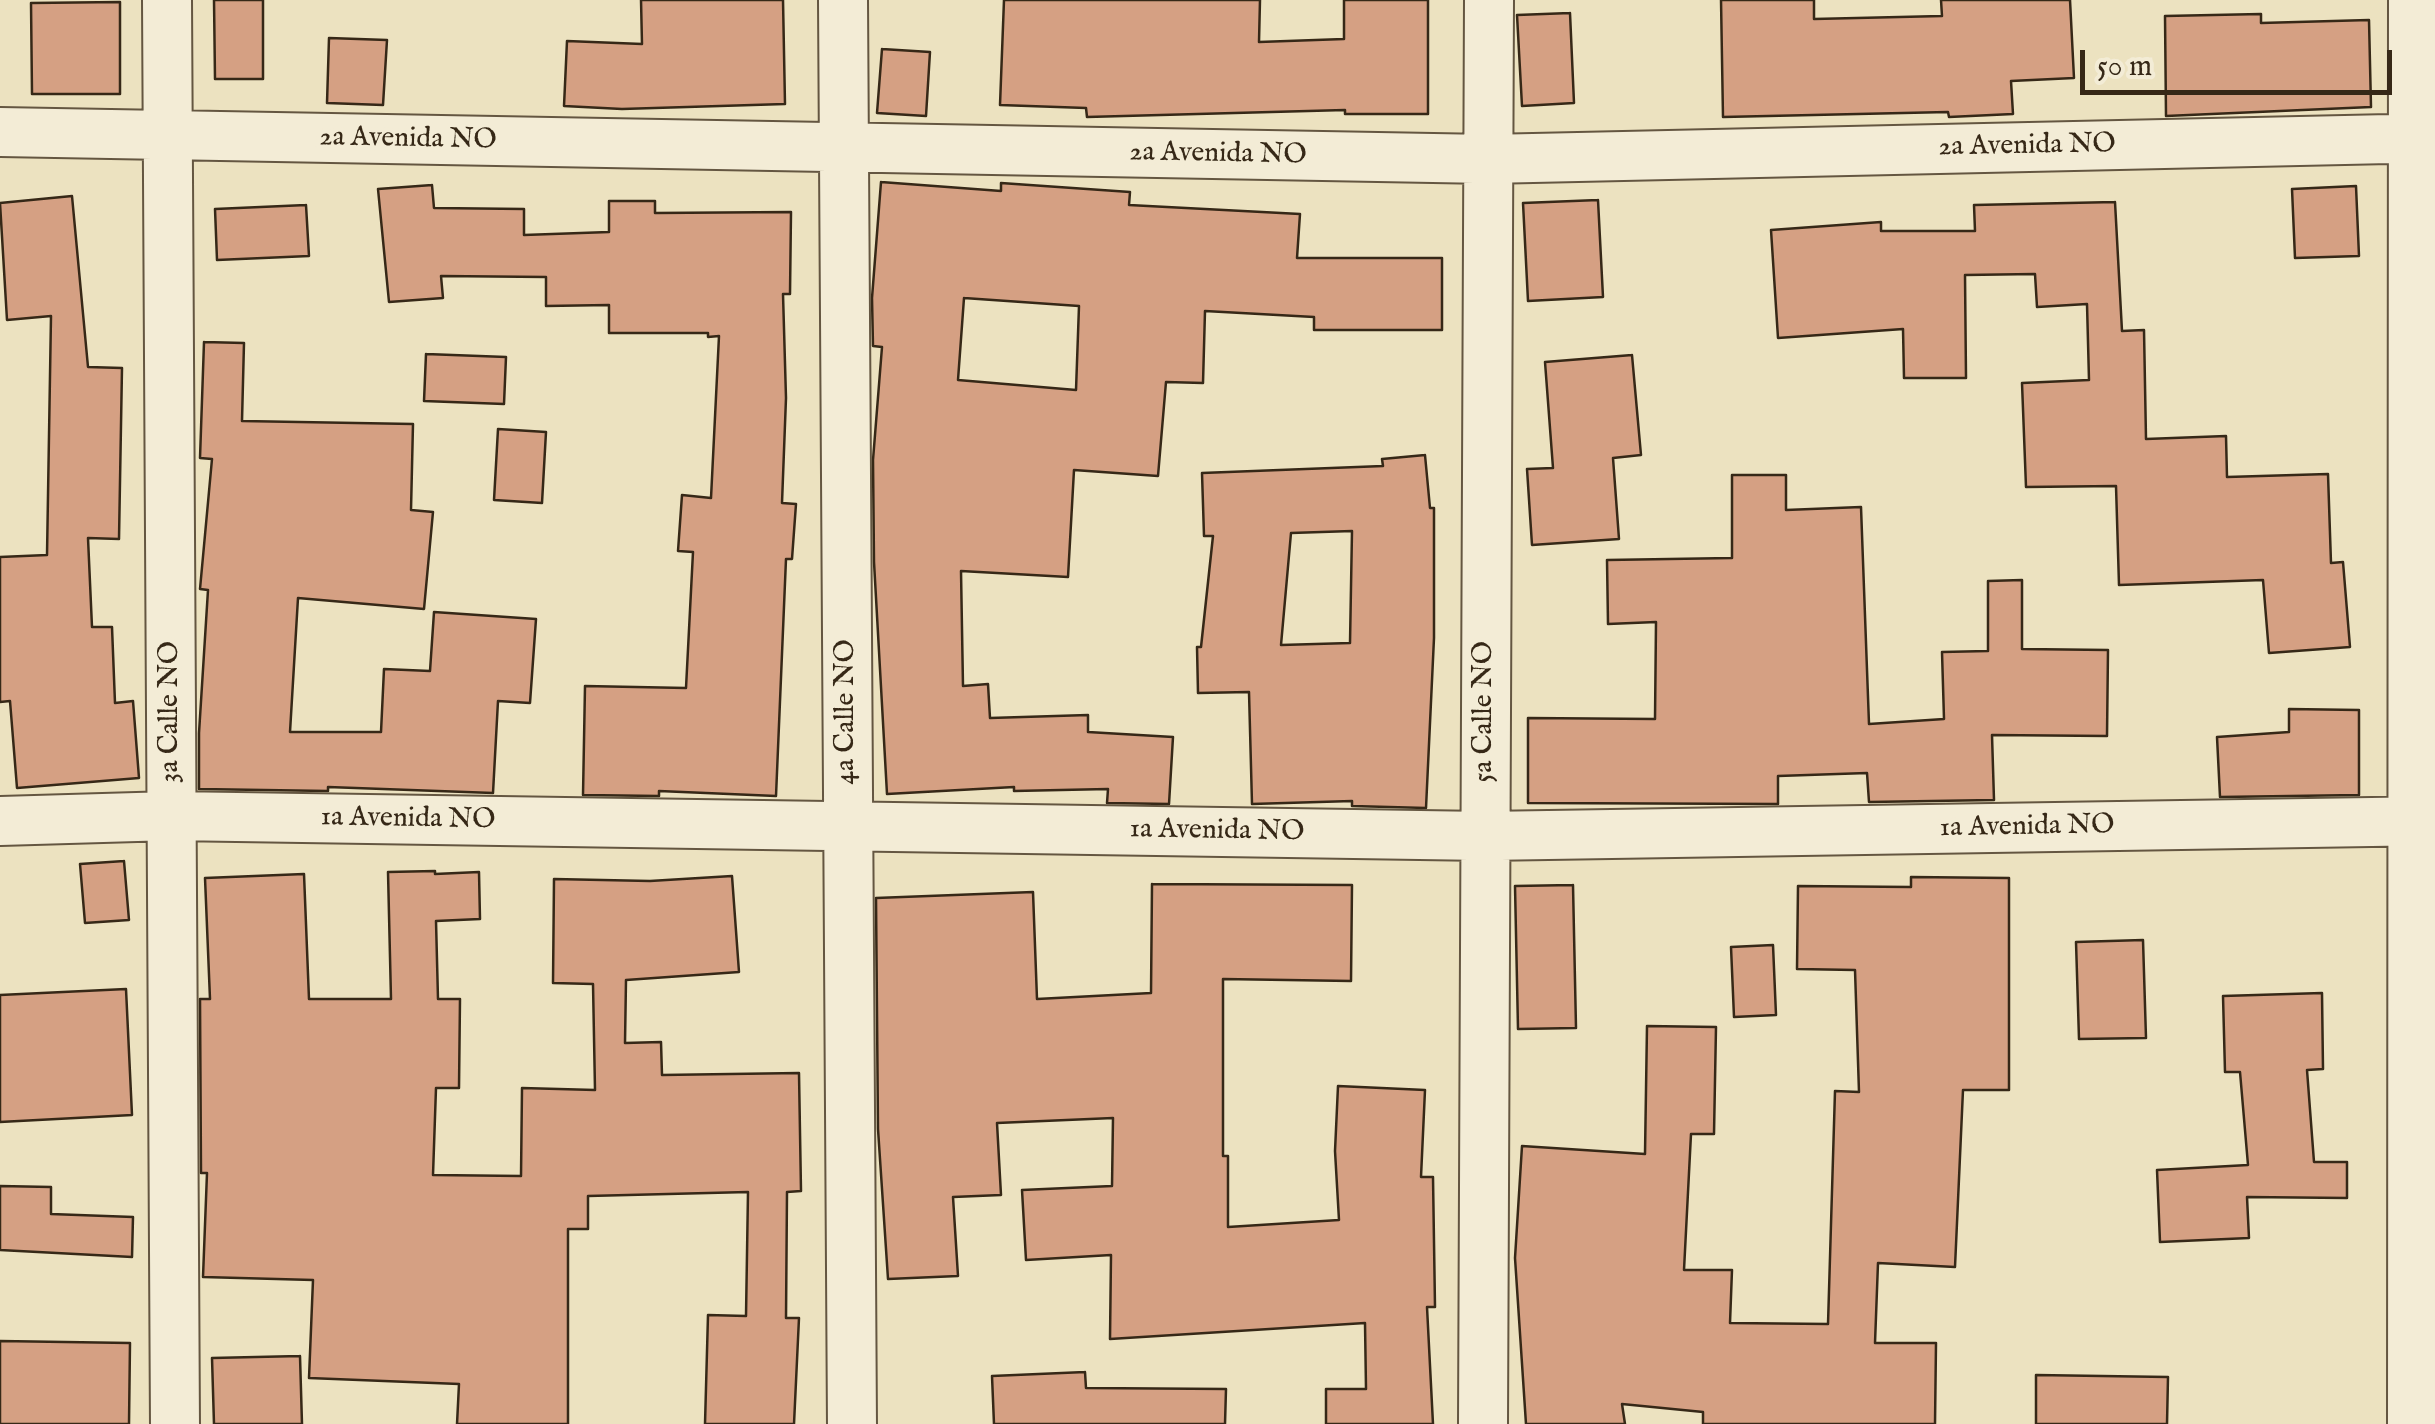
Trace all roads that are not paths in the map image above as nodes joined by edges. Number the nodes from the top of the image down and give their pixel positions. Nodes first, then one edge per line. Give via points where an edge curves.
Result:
1 (167, 0) edge
2 (843, 0) edge
3 (1488, 0) edge
4 (2413, 0) edge
5 (0, 132) edge
6 (168, 135) junction
7 (2423, 138) edge
8 (844, 150) junction
9 (1488, 159) junction
10 (171, 816) junction
11 (0, 820) edge
12 (2422, 821) edge
13 (848, 828) junction
14 (1485, 836) junction
15 (174, 1424) edge
16 (852, 1424) edge
17 (1483, 1424) edge
18 (2412, 1424) edge

1 - 6 street, 3a Calle NO
2 - 8 street, 4a Calle NO
3 - 9 street, 5a Calle NO
4 - 7 street
5 - 6 street, 2a Avenida NO
6 - 8 street, 2a Avenida NO
6 - 10 street, 3a Calle NO
7 - 9 street, 2a Avenida NO
7 - 12 street
8 - 9 street, 2a Avenida NO
8 - 13 street, 4a Calle NO
9 - 14 street, 5a Calle NO
10 - 11 street, 1a Avenida NO
10 - 13 street, 1a Avenida NO
10 - 15 street, 3a Calle NO
12 - 14 street, 1a Avenida NO
12 - 18 street
13 - 14 street, 1a Avenida NO
13 - 16 street, 4a Calle NO
14 - 17 street, 5a Calle NO

